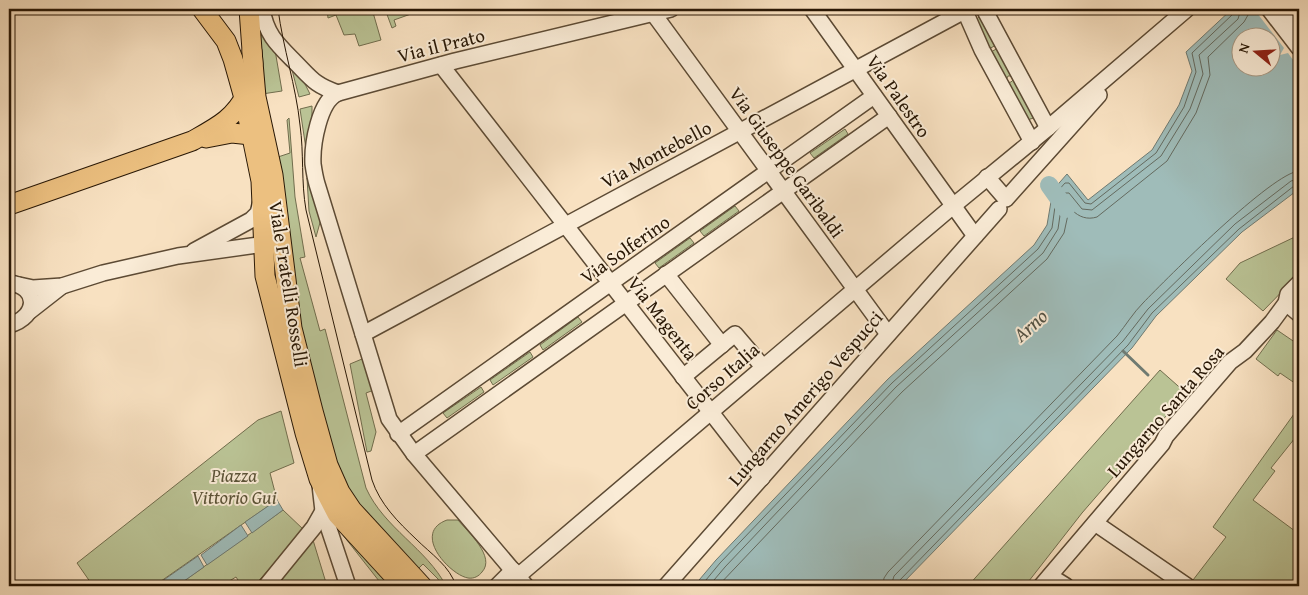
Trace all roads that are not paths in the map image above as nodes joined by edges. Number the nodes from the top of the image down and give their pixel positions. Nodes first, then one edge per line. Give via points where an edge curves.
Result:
1 (202, 9) edge
2 (244, 9) edge
3 (249, 9) edge
4 (262, 9) edge
5 (671, 9) edge
6 (812, 9) edge
7 (965, 9) edge
8 (984, 9) edge
9 (1187, 9) edge
10 (1269, 9) edge
11 (1285, 9) edge
12 (653, 13) junction
13 (1299, 26) edge
14 (252, 45) junction
15 (1299, 48) edge
16 (1130, 57) junction
17 (441, 65) junction
18 (856, 70) junction
19 (309, 77) junction
20 (338, 92) junction
21 (874, 96) junction
22 (244, 98) junction
23 (889, 116) junction
24 (320, 118) junction
25 (1048, 128) junction
26 (739, 132) junction
27 (252, 136) junction
28 (192, 141) junction
29 (1032, 142) junction
30 (768, 171) junction
31 (987, 177) junction
32 (265, 185) junction
33 (782, 192) junction
34 (9, 205) edge
35 (953, 206) junction
36 (999, 209) dead end
37 (277, 213) junction
38 (566, 226) junction
39 (975, 236) junction
40 (262, 243) junction
41 (236, 249) junction
42 (188, 254) junction
43 (263, 267) junction
44 (666, 274) junction
45 (610, 283) junction
46 (1299, 283) edge
47 (14, 284) edge
48 (62, 286) junction
49 (855, 289) junction
50 (626, 303) junction
51 (1286, 303) junction
52 (30, 311) junction
53 (1299, 314) edge
54 (9, 325) edge
55 (364, 334) junction
56 (888, 334) junction
57 (722, 345) junction
58 (763, 367) junction
59 (683, 376) junction
60 (711, 412) junction
61 (398, 434) junction
62 (414, 454) junction
63 (762, 478) junction
64 (326, 479) junction
65 (323, 511) junction
66 (1095, 523) junction
67 (519, 577) edge
68 (1046, 581) edge
69 (266, 586) edge
70 (348, 586) edge
71 (403, 586) edge
72 (422, 586) edge
73 (496, 586) edge
74 (666, 586) edge
75 (1066, 586) edge
76 (1187, 586) edge

1 - 22 main road via 226,42
2 - 14 main road
3 - 14 main road
4 - 19 street via 270,36
5 - 12 street, Via il Prato
6 - 18 street, Via Palestro
7 - 18 street, Via Montebello
7 - 29 street via 982,50
8 - 25 street
9 - 16 street
10 - 15 street
11 - 13 street
12 - 17 street, Via il Prato
12 - 26 street, Via Giuseppe Garibaldi
14 - 22 main road via 251,79
14 - 32 main road
16 - 25 street
16 - 31 street via 1006,199
17 - 20 street, Via il Prato
17 - 38 street, Via Magenta
18 - 21 street, Via Palestro
18 - 26 street, Via Montebello
19 - 20 street via 322,88
19 - 24 street via 319,100
20 - 24 street via 329,98
21 - 23 street, Via Palestro
21 - 30 street, Via Solferino
22 - 27 main road
22 - 28 main road via 225,122
23 - 33 street
23 - 35 street, Via Palestro
24 - 55 street via 313,165
25 - 29 street
26 - 30 street, Via Giuseppe Garibaldi
26 - 38 street, Via Montebello
27 - 28 main road via 232,133
27 - 32 main road
28 - 34 main road
29 - 31 street
30 - 33 street, Via Giuseppe Garibaldi
30 - 45 street, Via Solferino
31 - 35 street
32 - 37 main road, Viale Fratelli Rosselli
32 - 40 main road, Viale Fratelli Rosselli
32 - 42 street via 259,211 251,220
33 - 44 street
33 - 49 street, Via Giuseppe Garibaldi
35 - 39 street
35 - 49 street, Corso Italia
36 - 39 street, Lungarno Amerigo Vespucci
37 - 40 street via 273,230
37 - 64 main road, Viale Fratelli Rosselli via 289,308 323,447
38 - 45 street, Via Magenta
38 - 55 street, Via Montebello
39 - 56 street, Lungarno Amerigo Vespucci
40 - 41 street
40 - 43 main road, Viale Fratelli Rosselli
41 - 42 street
41 - 43 street via 250,255
42 - 48 street via 103,273
43 - 64 main road, Viale Fratelli Rosselli via 311,456
44 - 50 street
44 - 57 street
45 - 50 street, Via Magenta
45 - 61 street, Via Solferino
46 - 51 street, Lungarno Santa Rosa via 1288,294
47 - 48 street via 33,288
47 - 52 street via 27,291
48 - 52 street
49 - 56 street, Via Giuseppe Garibaldi
49 - 58 street, Corso Italia
50 - 59 street, Via Magenta
50 - 62 street
51 - 53 street
51 - 66 street, Lungarno Santa Rosa via 1272,322 1200,396
52 - 54 street via 25,318
55 - 61 street via 376,383
56 - 63 street, Lungarno Amerigo Vespucci
57 - 58 street via 735,334
57 - 59 street
58 - 60 street, Corso Italia
59 - 60 street, Via Magenta
60 - 63 street, Via Magenta
60 - 67 street, Corso Italia
61 - 62 street
62 - 67 street
63 - 74 street, Lungarno Amerigo Vespucci
64 - 65 street
64 - 71 main road via 337,514
64 - 72 main road
65 - 69 street via 309,534
65 - 70 street
66 - 68 street, Lungarno Santa Rosa
66 - 76 street
67 - 73 street, Corso Italia
68 - 75 street

